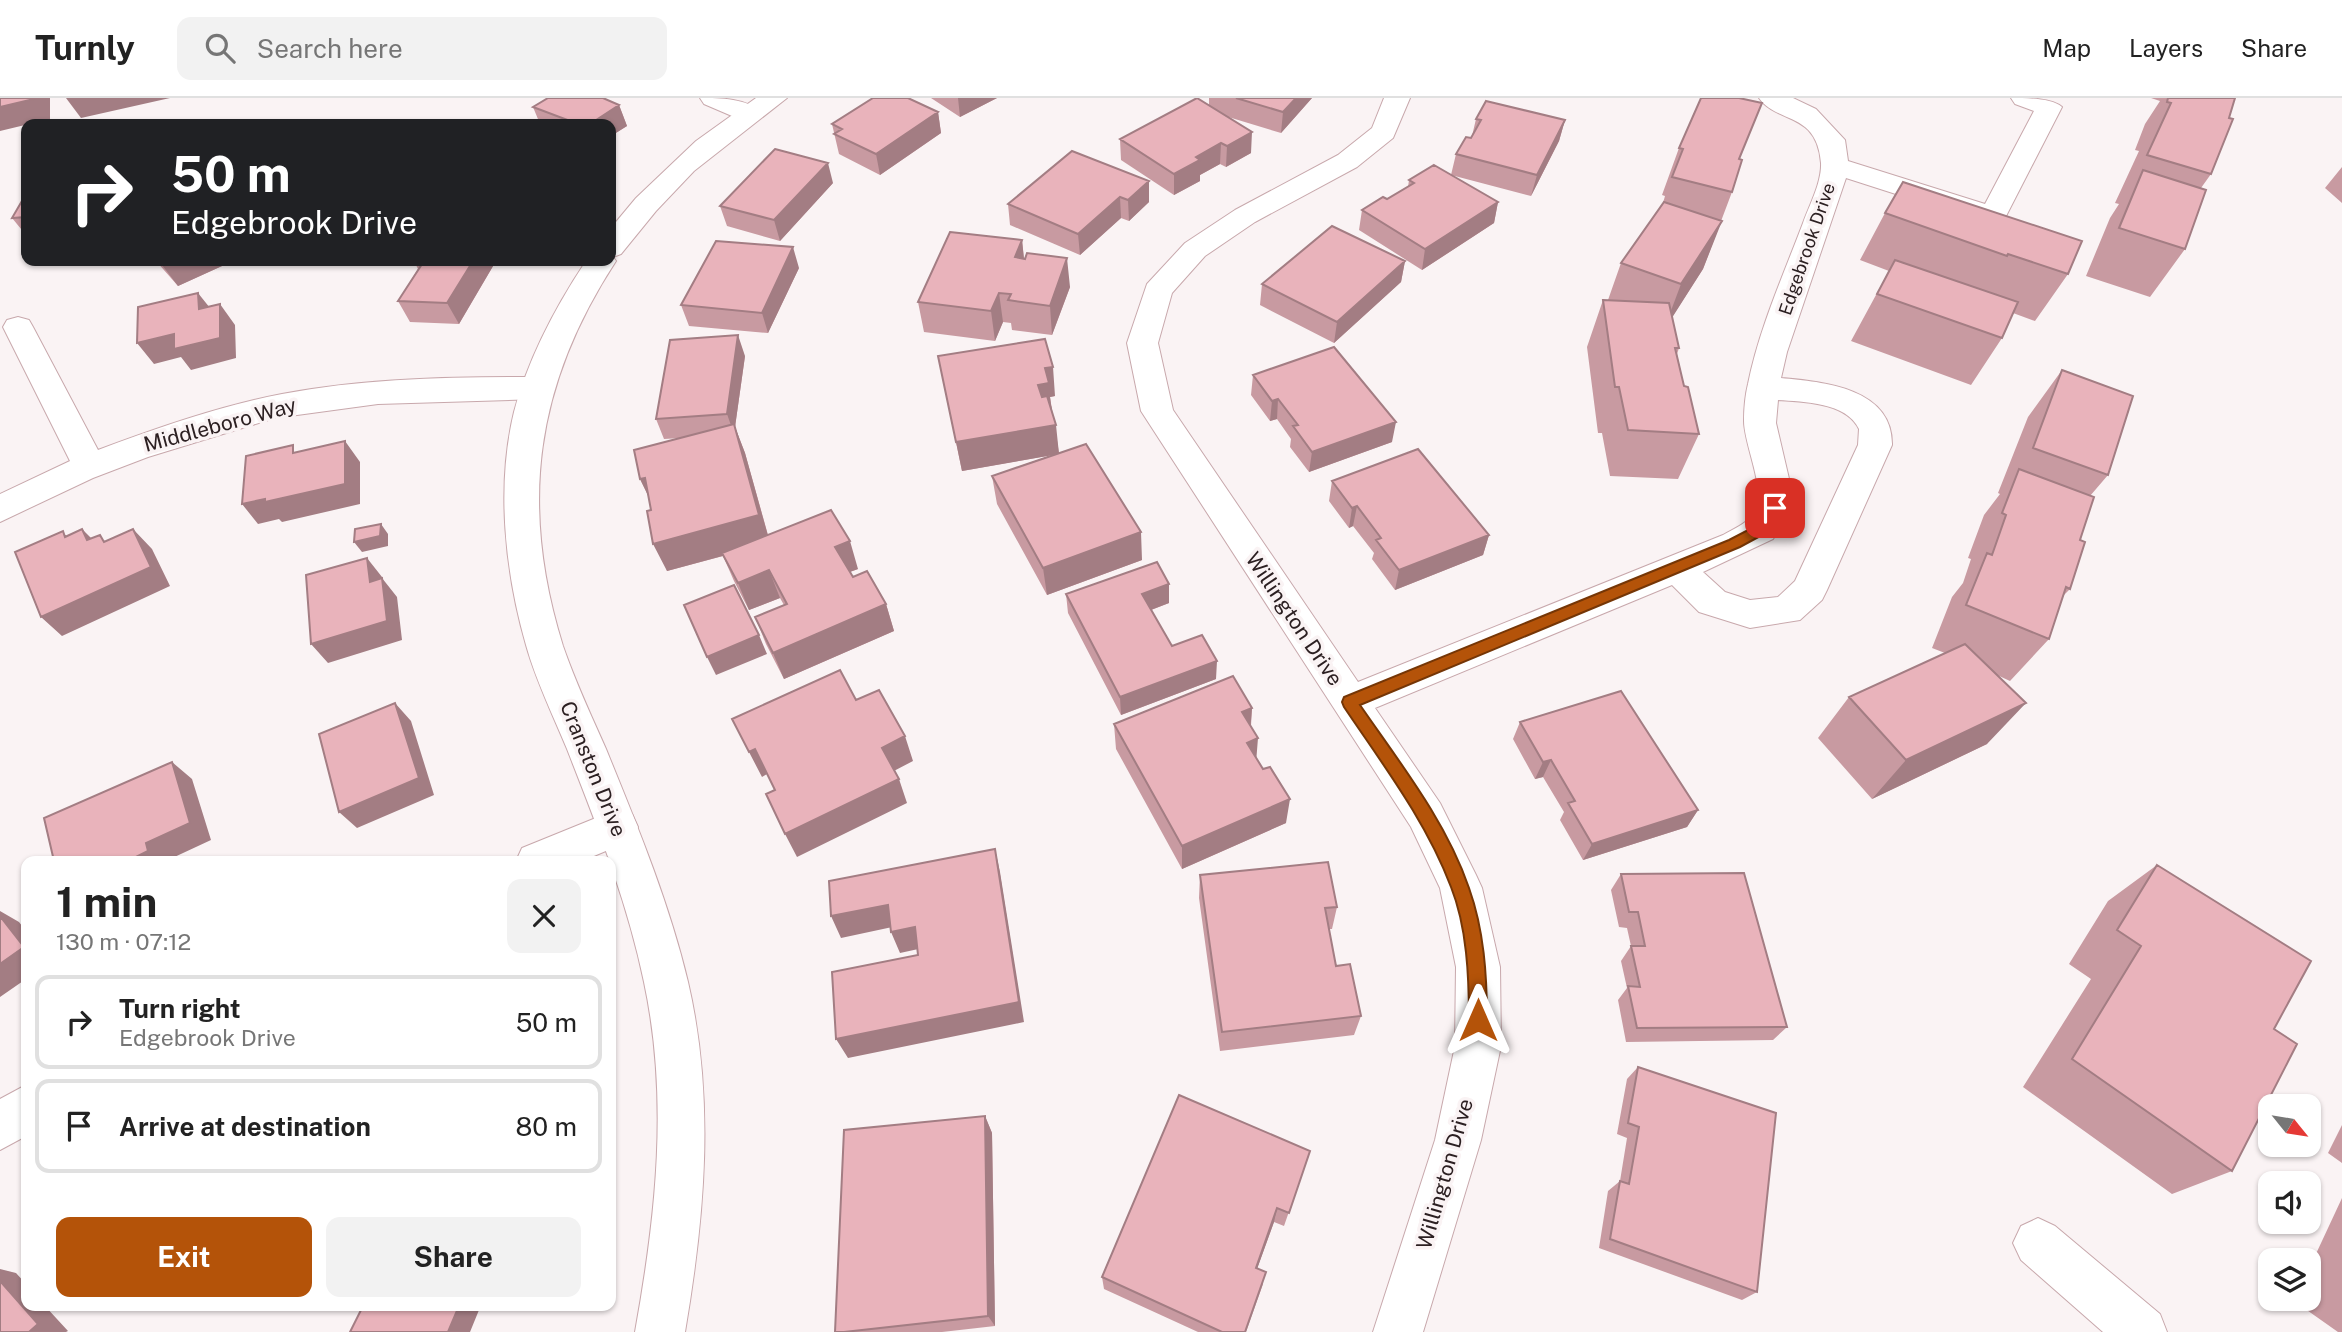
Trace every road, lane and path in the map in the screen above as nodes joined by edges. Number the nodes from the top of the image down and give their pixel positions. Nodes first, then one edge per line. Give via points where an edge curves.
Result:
1 (713, 98) edge
2 (774, 98) edge
3 (1397, 98) edge
4 (1772, 98) edge
5 (2024, 98) edge
6 (748, 113) junction
7 (1835, 166) junction
8 (616, 242) edge
9 (598, 266) edge
10 (18, 327) dead end
11 (1763, 387) junction
12 (538, 388) junction
13 (89, 465) junction
14 (0, 509) edge
15 (1676, 567) junction
16 (1350, 702) junction
17 (618, 827) junction
18 (549, 856) edge
19 (21, 1111) edge
20 (0, 1126) edge
21 (2038, 1243) dead end
22 (660, 1332) edge
23 (1398, 1332) edge
24 (2141, 1332) edge

1 - 6 street
2 - 6 street
3 - 16 street, Willington Drive via 1397,110 1388,126 1355,155 1219,231 1174,269 1146,316 1142,365 1157,411
4 - 7 street, Edgebrook Drive via 1807,115 1830,140
5 - 7 street via 2049,107 1993,216
6 - 8 street via 682,167
7 - 11 street, Edgebrook Drive
9 - 12 street, Cranston Drive via 559,336
10 - 13 street
11 - 15 street, Edgebrook Drive via 1760,423 1775,508 1761,530
11 - 15 street via 1835,396 1860,409 1874,426 1875,445 1809,590 1787,610 1751,614 1712,602
12 - 13 street, Middleboro Way via 380,394 283,405 153,440
12 - 17 street, Cranston Drive via 523,458 530,579 544,642
13 - 14 street, Middleboro Way
15 - 16 street, Edgebrook Drive
16 - 23 street, Willington Drive via 1426,815 1461,888 1478,967 1478,1046 1461,1126
17 - 18 street
17 - 22 street, Cranston Drive via 655,937 680,1053 684,1145
19 - 20 street
21 - 24 street

